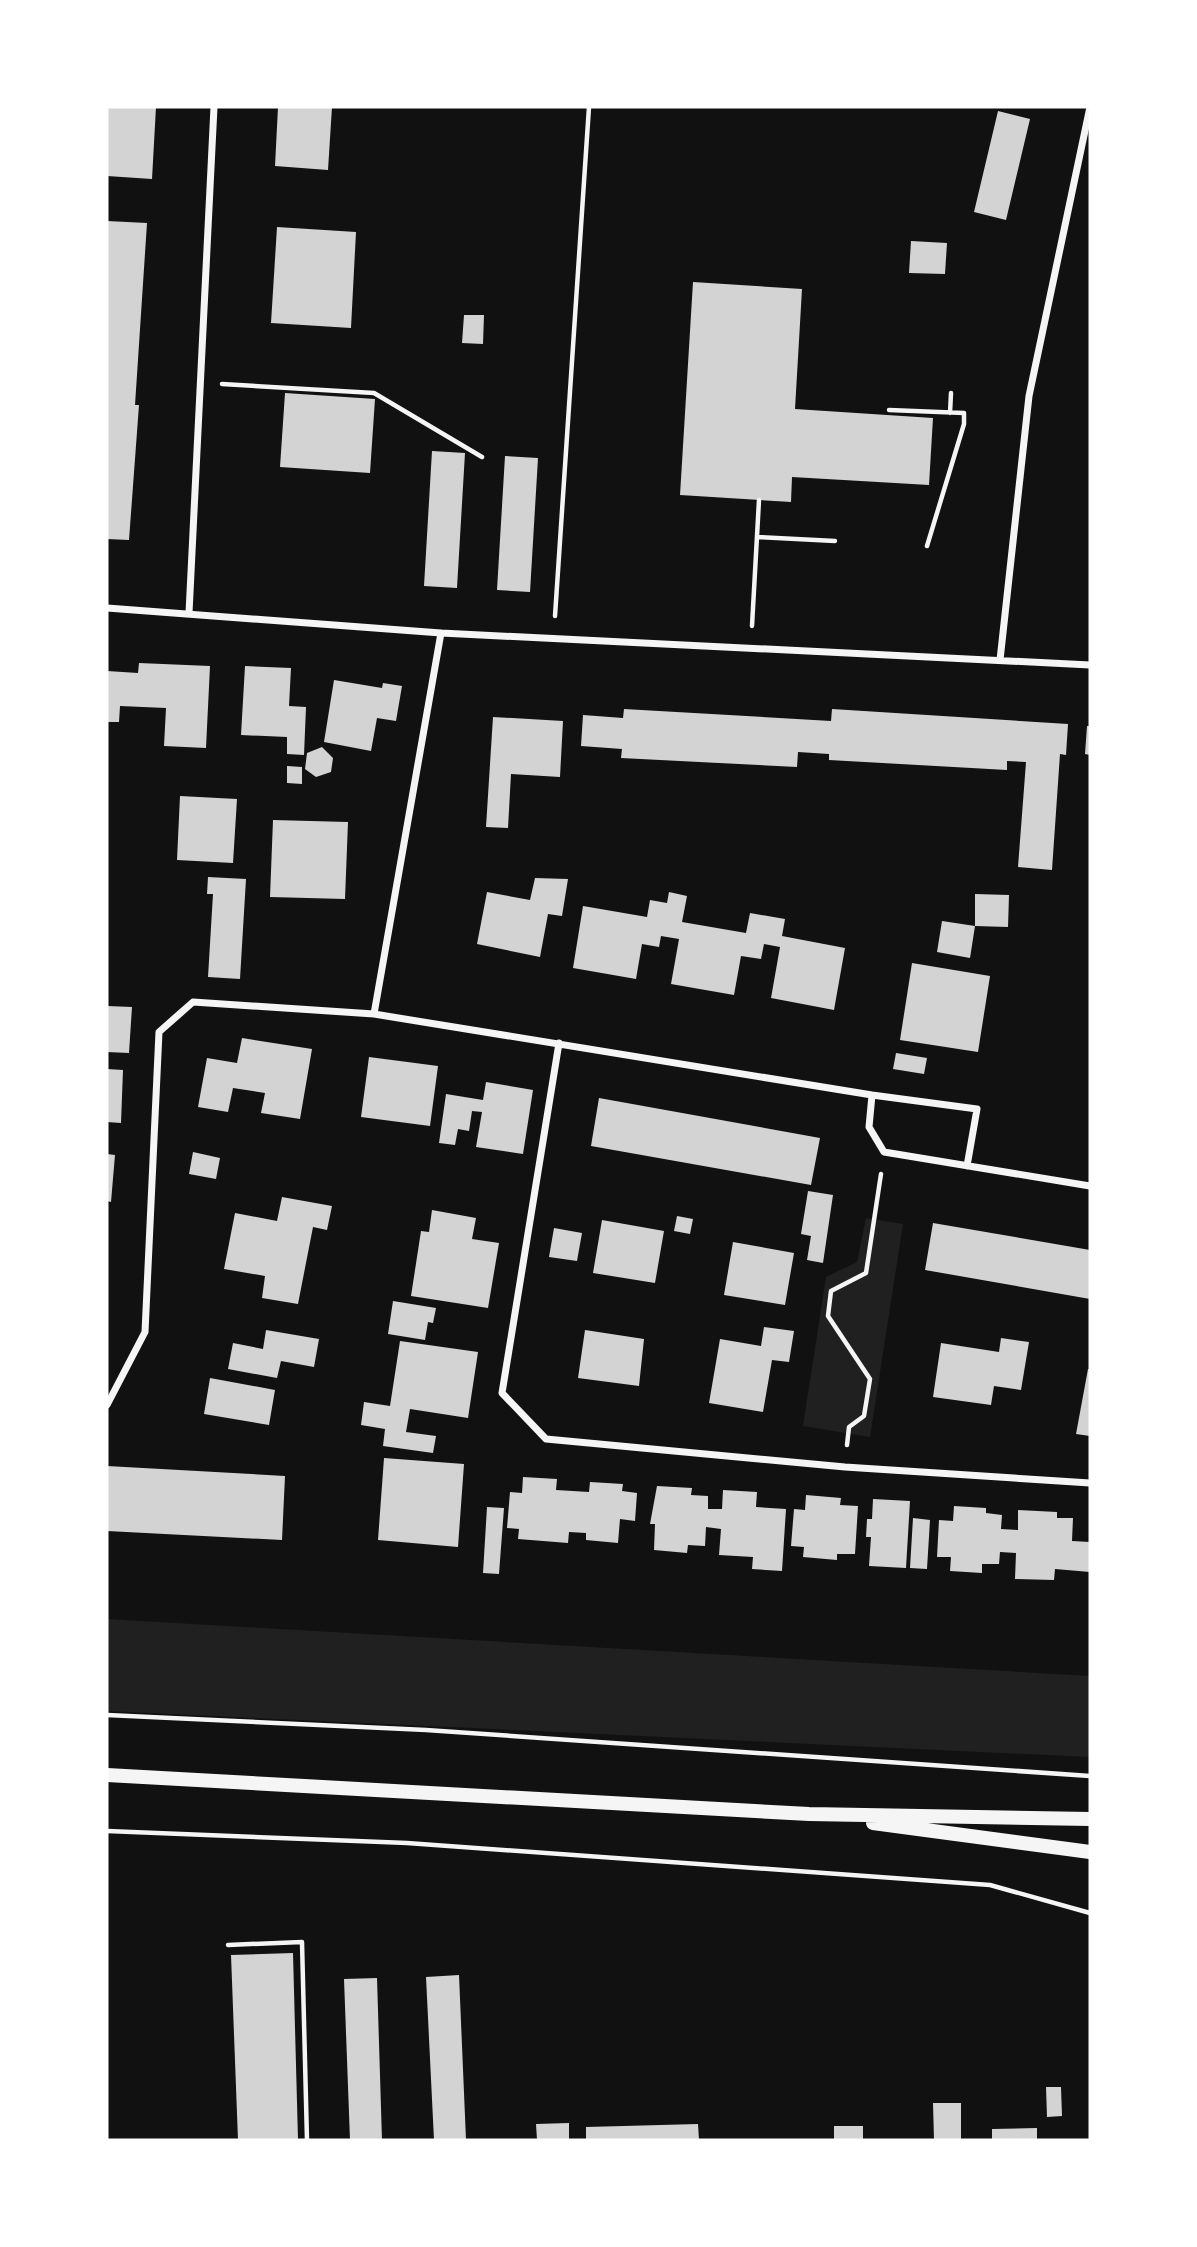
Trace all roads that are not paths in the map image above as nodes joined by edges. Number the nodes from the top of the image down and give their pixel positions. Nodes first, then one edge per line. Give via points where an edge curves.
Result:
1 (214, 107) edge
2 (1090, 107) edge
3 (107, 608) edge
4 (189, 613) junction
5 (441, 633) junction
6 (1000, 660) junction
7 (1090, 665) edge
8 (374, 1014) junction
9 (559, 1043) junction
10 (872, 1095) junction
11 (967, 1166) junction
12 (1090, 1186) edge
13 (107, 1405) edge
14 (1090, 1483) edge
15 (107, 1775) edge
16 (809, 1814) junction
17 (1090, 1819) edge
18 (1090, 1852) edge

1 - 4 street
2 - 6 street via 1029,396
3 - 4 street
4 - 5 street
5 - 6 street
5 - 8 street
6 - 7 street
8 - 9 street
8 - 13 street via 193,1002 159,1032 145,1332
9 - 10 street
9 - 14 street via 502,1393 545,1439 845,1467
10 - 11 street via 869,1128 884,1152
10 - 11 street via 976,1110
11 - 12 street
15 - 16 main road
16 - 17 main road
16 - 18 main road

